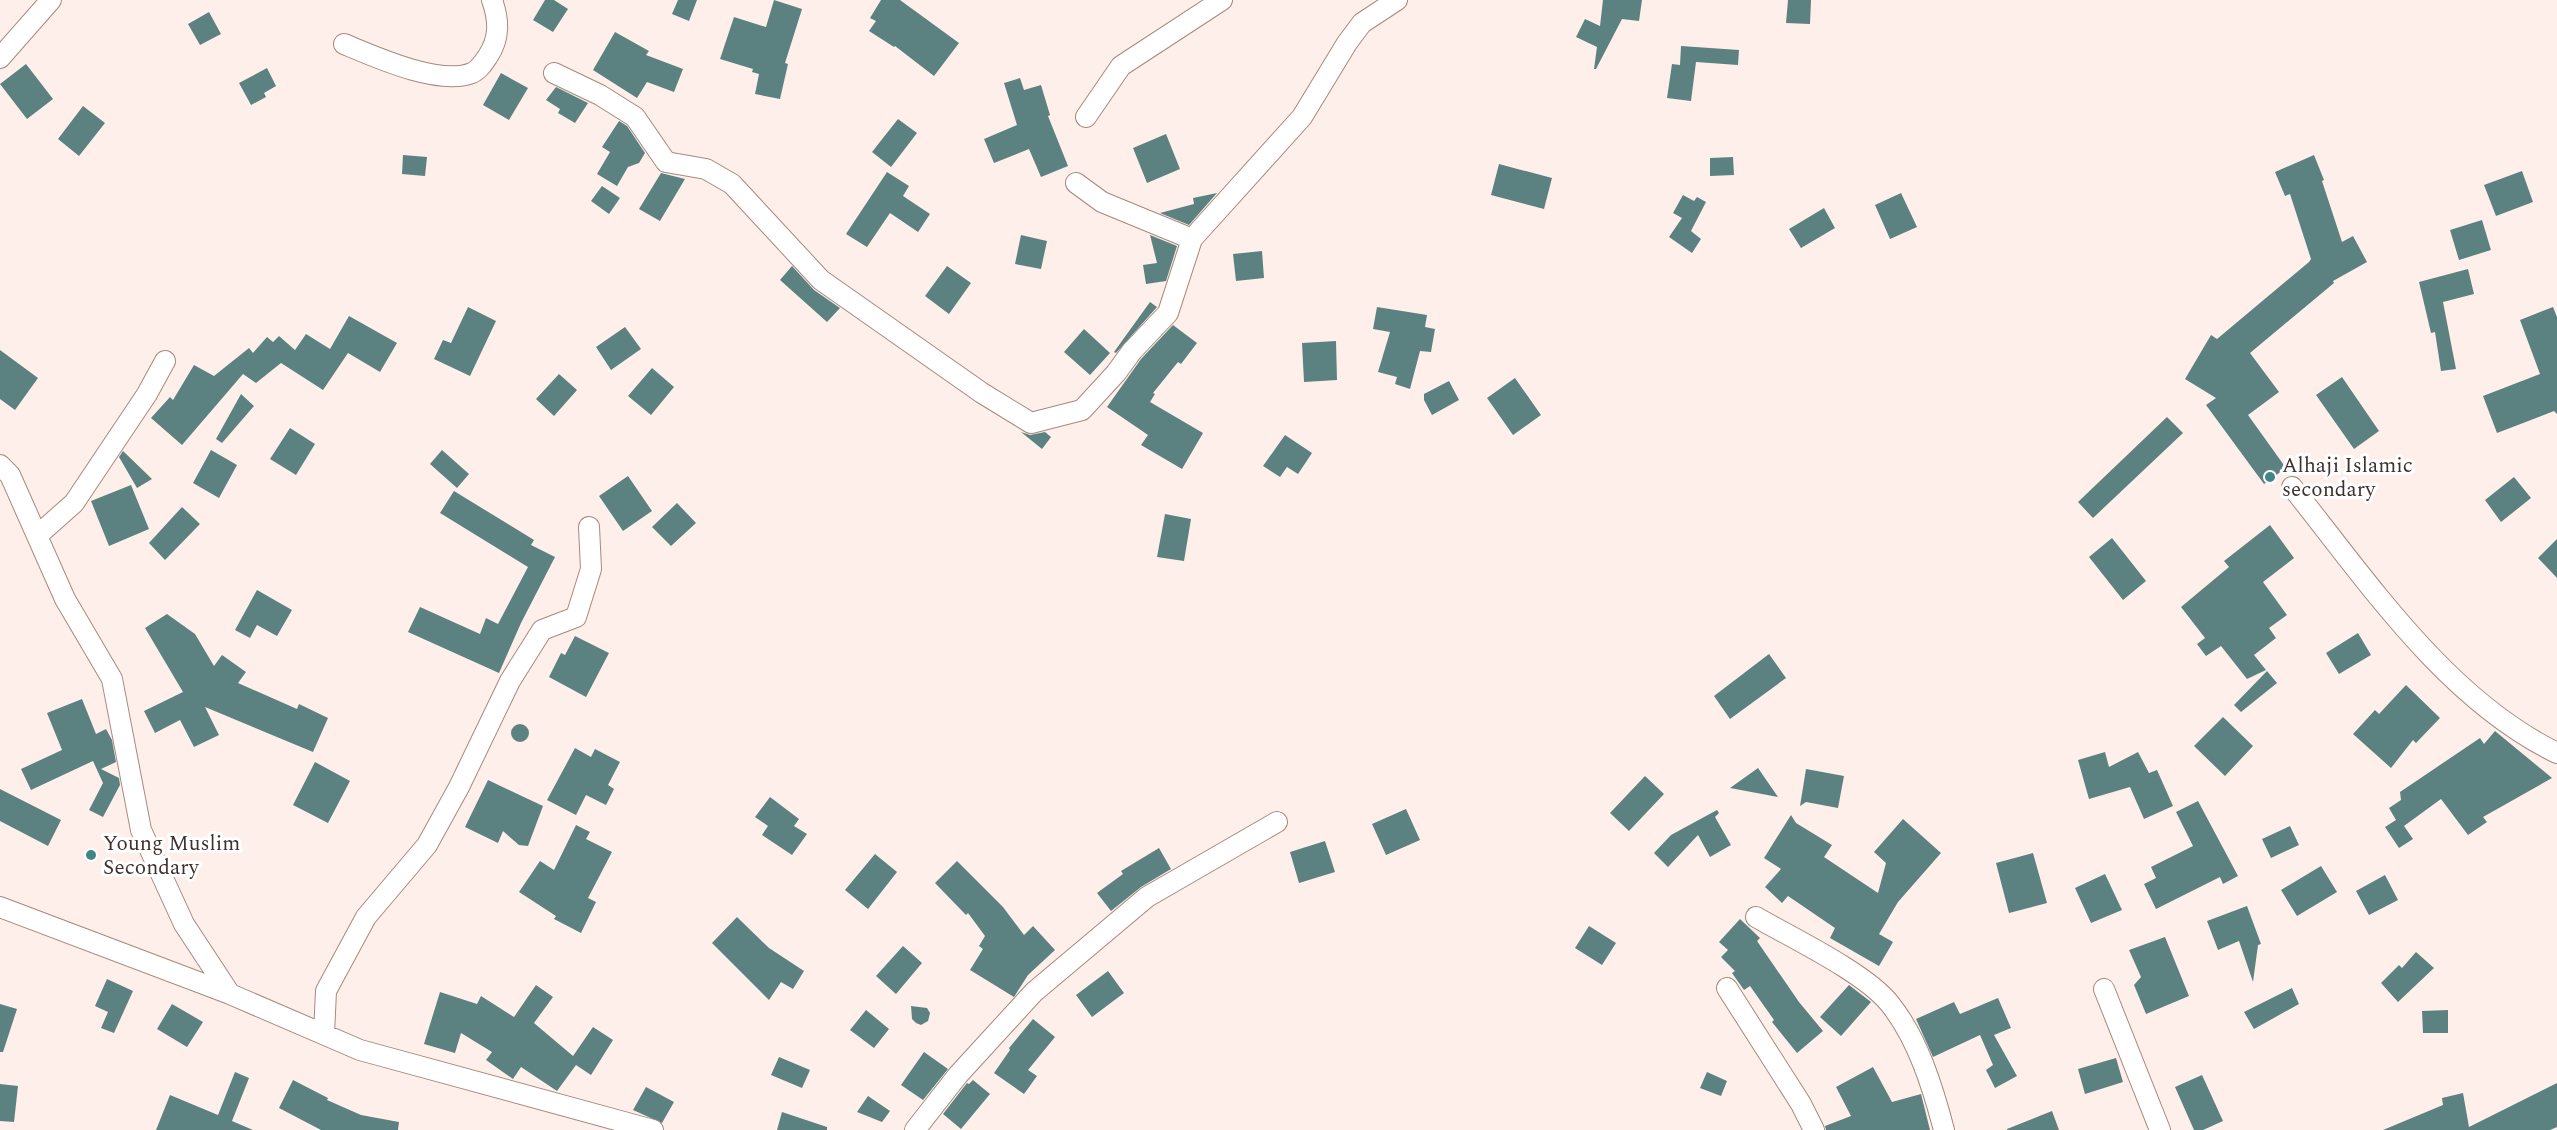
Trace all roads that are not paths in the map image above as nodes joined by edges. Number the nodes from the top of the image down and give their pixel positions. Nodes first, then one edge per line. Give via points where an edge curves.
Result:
1 (51, 0) edge
2 (492, 0) edge
3 (1222, 0) edge
4 (1397, 0) edge
5 (344, 44) dead end
6 (0, 58) edge
7 (554, 73) dead end
8 (1086, 117) dead end
9 (1076, 183) dead end
10 (1192, 239) junction
11 (165, 361) dead end
12 (0, 465) edge
13 (2292, 487) dead end
14 (589, 527) dead end
15 (38, 535) junction
16 (2557, 753) edge
17 (1277, 822) dead end
18 (0, 907) edge
19 (1756, 917) dead end
20 (1727, 987) dead end
21 (2104, 988) dead end
22 (230, 994) junction
23 (324, 1034) junction
24 (653, 1130) edge
25 (915, 1130) edge
26 (1814, 1130) edge
27 (1944, 1130) edge
28 (2160, 1130) edge

1 - 6 street
2 - 5 street via 497,16 496,44 472,73 418,72
3 - 8 street via 1121,66
4 - 10 street via 1362,23 1302,117
7 - 10 street via 635,117 666,162 706,169 732,184 822,280 1031,423 1082,410 1116,373 1168,313
9 - 10 street via 1102,202
11 - 15 street via 74,503
12 - 15 street via 10,475
13 - 16 street via 2401,624 2464,688 2525,738
14 - 23 street via 591,569 576,617 542,630 510,681 427,845 366,917 326,991
15 - 22 street via 65,599 112,680 141,830 184,924
17 - 25 street via 1147,897 1034,992 957,1075
18 - 22 street
19 - 27 street via 1862,979 1890,1004 1911,1038 1935,1094
20 - 26 street
21 - 28 street
22 - 23 street
23 - 24 street via 360,1050

